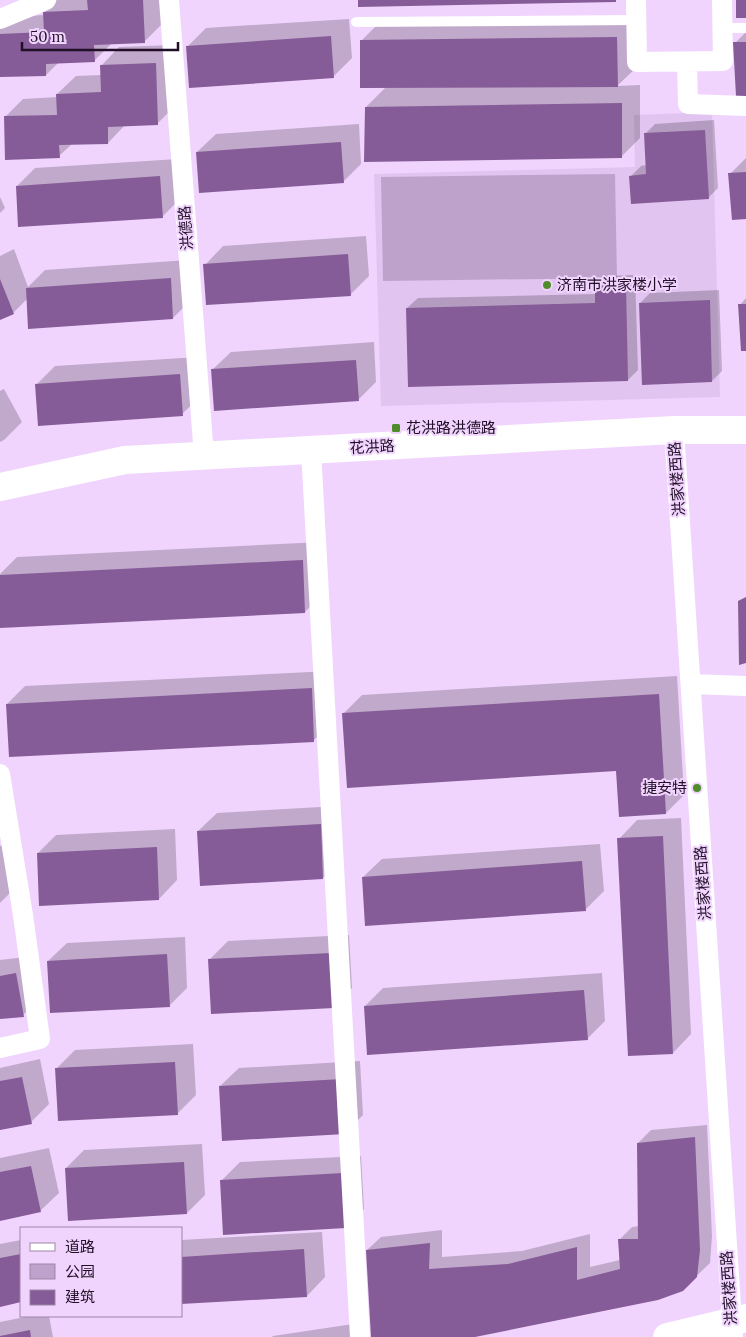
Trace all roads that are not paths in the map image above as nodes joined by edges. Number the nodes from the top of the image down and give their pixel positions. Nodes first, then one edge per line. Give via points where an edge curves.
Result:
1 (46, 0) edge
2 (169, 0) edge
3 (722, 0) edge
4 (637, 10) edge
5 (0, 19) edge
6 (356, 22) dead end
7 (722, 28) junction
8 (746, 28) edge
9 (687, 62) junction
10 (746, 106) edge
11 (674, 430) junction
12 (746, 430) edge
13 (311, 450) junction
14 (204, 456) junction
15 (0, 487) edge
16 (690, 684) junction
17 (746, 686) edge
18 (0, 774) edge
19 (0, 1048) edge
20 (737, 1325) edge
21 (360, 1337) edge
22 (667, 1337) edge

1 - 5 street
2 - 14 street, 洪德路
3 - 7 street
4 - 6 lane
4 - 9 street via 637,62
7 - 8 lane
7 - 9 street via 723,61
9 - 10 street via 688,104
11 - 12 street, 花洪路
11 - 13 street, 花洪路
11 - 16 street, 洪家楼西路
13 - 14 street, 花洪路
13 - 21 street
14 - 15 street, 花洪路 via 125,460
16 - 17 street
16 - 20 street, 洪家楼西路
18 - 19 street via 40,1039
20 - 22 street

